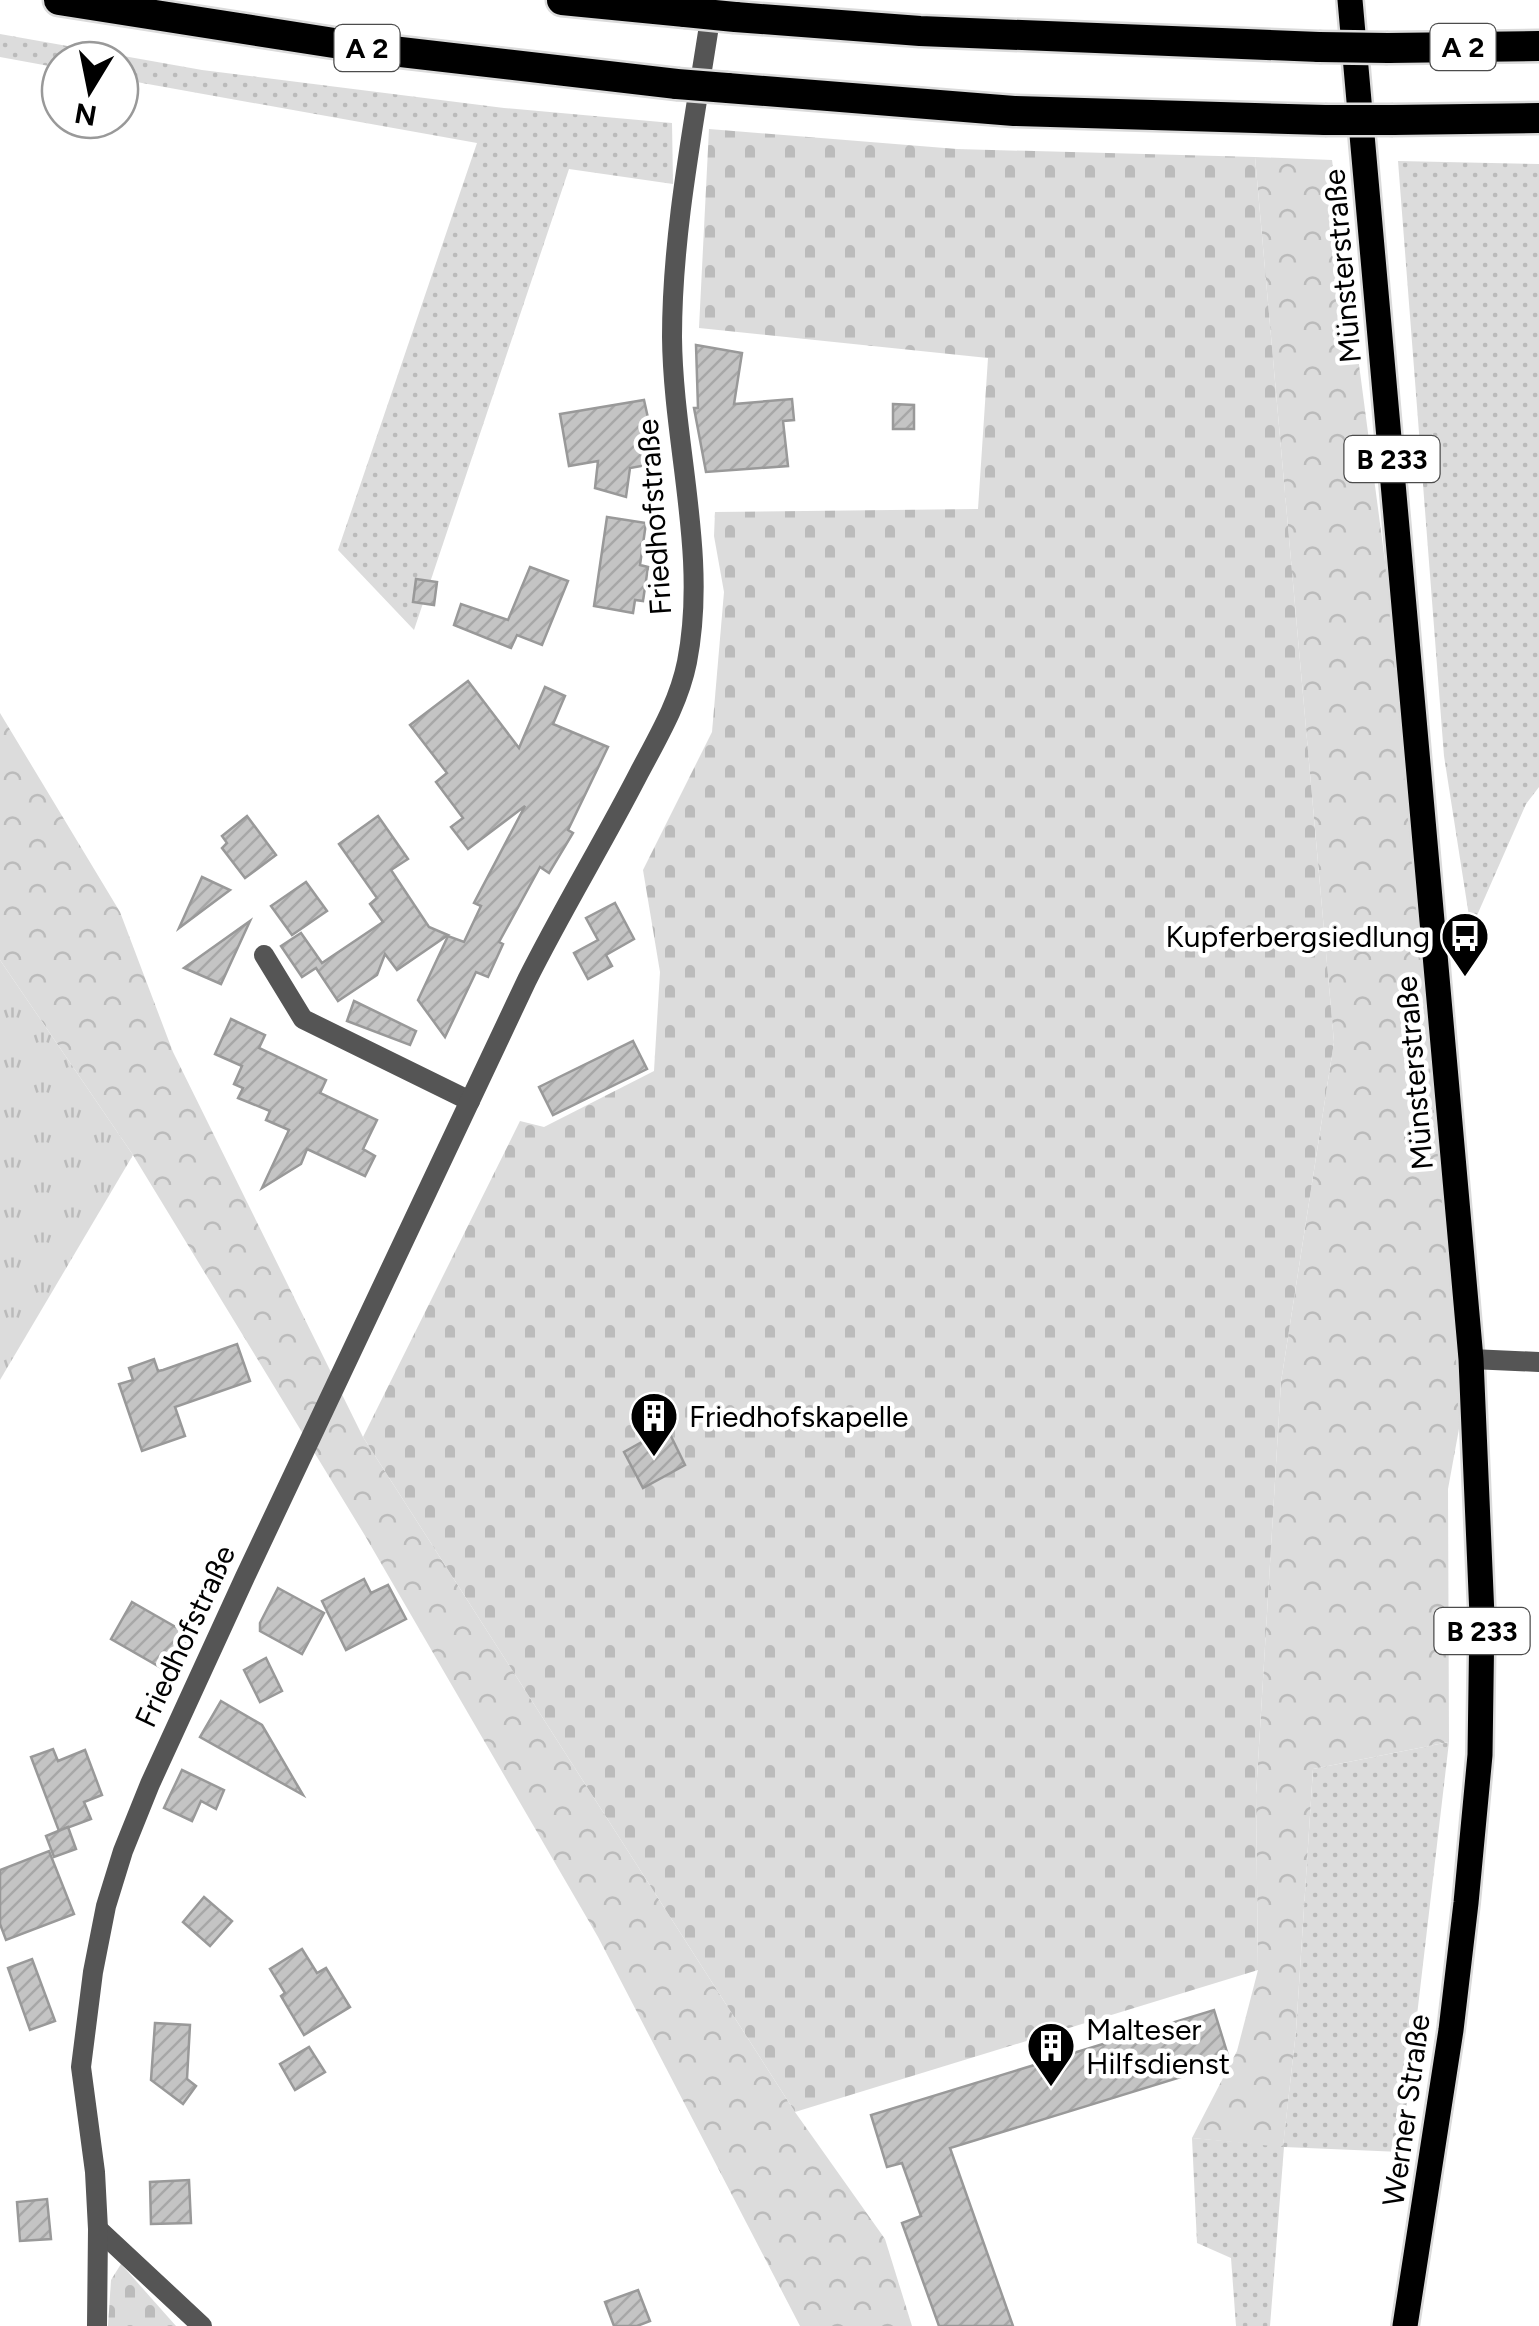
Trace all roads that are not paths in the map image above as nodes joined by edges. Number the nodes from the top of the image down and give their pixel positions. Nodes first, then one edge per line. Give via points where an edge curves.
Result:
1 (59, 0) edge
2 (562, 0) edge
3 (1350, 0) edge
4 (724, 8) edge
5 (1539, 46) edge
6 (1539, 118) edge
7 (264, 954) dead end
8 (470, 1101) junction
9 (1471, 1359) junction
10 (1539, 1362) edge
11 (1466, 1902) joint
12 (98, 2229) junction
13 (96, 2326) edge
14 (202, 2326) edge
15 (1405, 2326) edge

1 - 6 highway, A 2, bridge via 366,48 677,84 1014,111
2 - 4 highway, A 2, bridge via 685,12
3 - 9 main road, Münsterstraße / B 233
4 - 5 highway, A 2, bridge via 939,32 1320,47
4 - 8 street, Friedhofstraße via 690,147 674,287 675,393 693,587 680,692 567,900
7 - 8 street via 303,1019
8 - 12 street, Friedhofstraße via 124,1851 92,1972 82,2067
9 - 10 street
9 - 11 main road, Münsterstraße / B 233 via 1482,1616 1480,1755
11 - 15 main road, Werner Straße / B 233
12 - 13 street, Friedhofstraße
12 - 14 street

